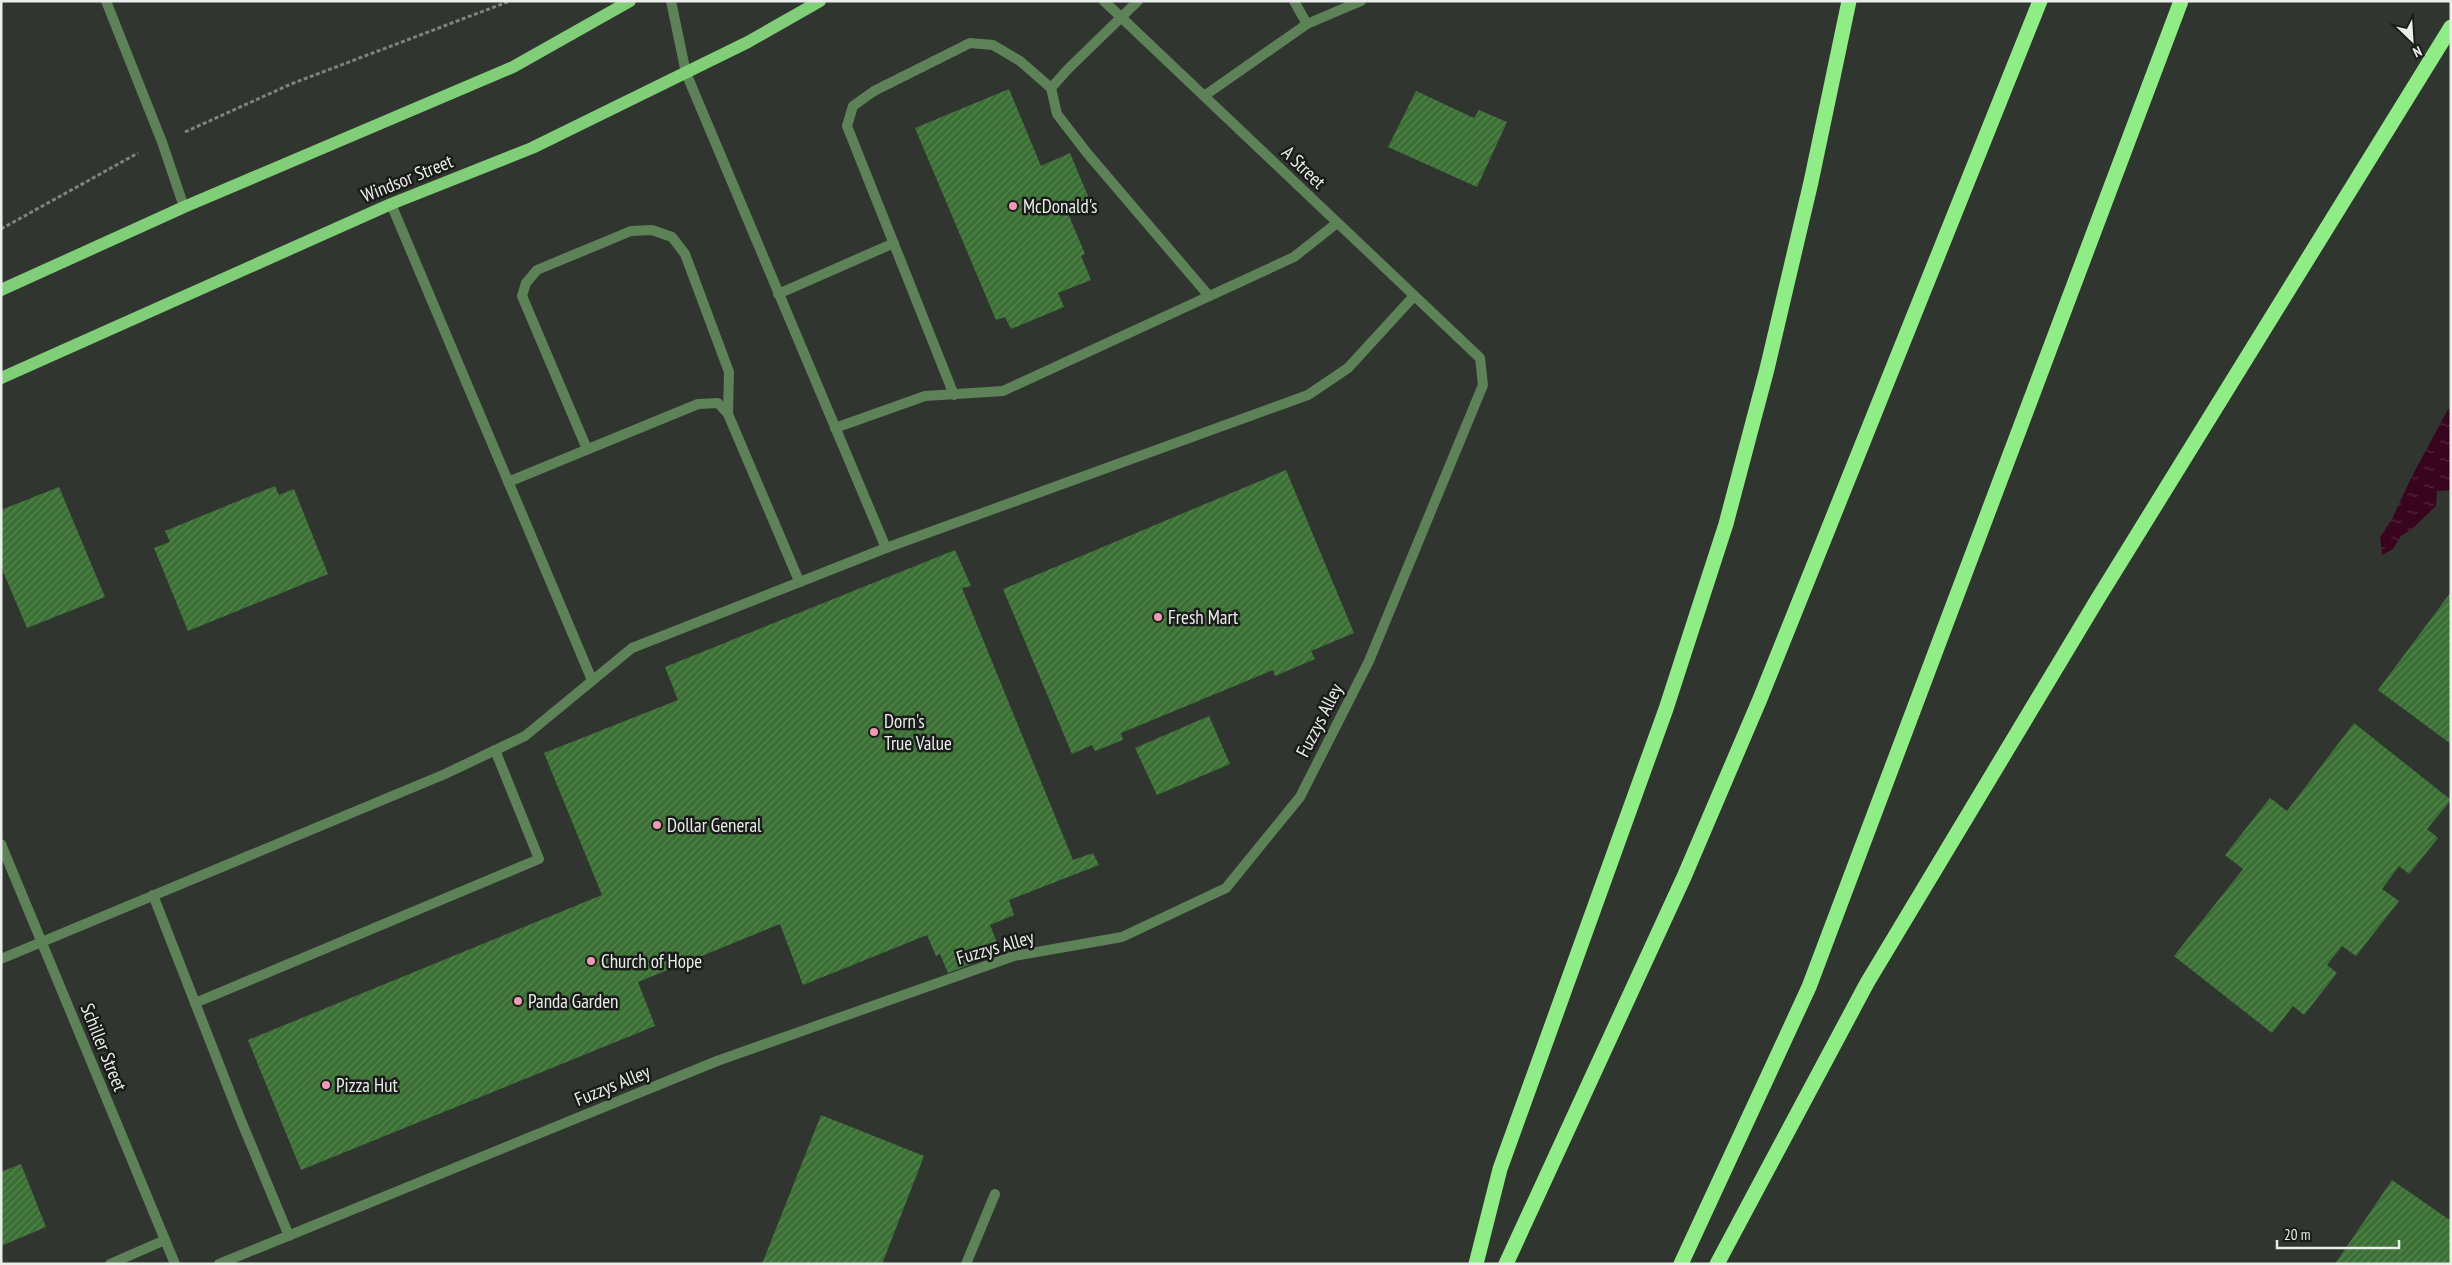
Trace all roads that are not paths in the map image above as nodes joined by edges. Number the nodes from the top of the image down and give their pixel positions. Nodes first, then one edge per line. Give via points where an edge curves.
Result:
1 (106, 1) edge
2 (630, 1) edge
3 (671, 1) edge
4 (820, 1) edge
5 (1104, 1) edge
6 (1138, 1) edge
7 (1294, 1) edge
8 (1361, 1) edge
9 (1849, 1) edge
10 (2040, 1) edge
11 (2181, 1) edge
12 (1121, 17) junction
13 (1307, 24) junction
14 (2451, 27) edge
15 (686, 73) junction
16 (1051, 88) junction
17 (1204, 96) junction
18 (391, 204) junction
19 (184, 207) junction
20 (1337, 223) junction
21 (894, 243) junction
22 (1, 290) edge
23 (778, 294) junction
24 (1209, 296) junction
25 (1414, 296) junction
26 (1480, 358) joint
27 (1, 378) edge
28 (954, 395) junction
29 (728, 414) junction
30 (835, 428) junction
31 (588, 449) junction
32 (508, 482) junction
33 (886, 548) junction
34 (799, 582) junction
35 (592, 680) junction
36 (495, 750) junction
37 (1, 844) edge
38 (153, 895) junction
39 (41, 941) junction
40 (1, 958) edge
41 (195, 1003) junction
42 (995, 1194) dead end
43 (289, 1236) junction
44 (165, 1240) junction
45 (110, 1264) edge
46 (175, 1264) edge
47 (219, 1264) edge
48 (966, 1264) edge
49 (1476, 1264) edge
50 (1506, 1264) edge
51 (1681, 1264) edge
52 (1716, 1264) edge

1 - 19 street
2 - 19 main road via 513,67
3 - 15 street
4 - 15 main road, Windsor Street
5 - 12 street, A Street
6 - 12 street
7 - 13 street
8 - 13 street
9 - 49 highway via 1767,370 1726,524 1666,709 1500,1169
10 - 50 highway via 1760,699 1684,877
11 - 51 highway via 1809,987
12 - 16 street
12 - 17 street, A Street
13 - 17 street
14 - 52 highway via 2098,600 1867,983
15 - 18 main road, Windsor Street via 532,148
15 - 23 street
16 - 21 street via 1020,61 993,45 970,43 874,90 853,106 847,126
16 - 24 street via 1057,114 1063,122
17 - 20 street, A Street
18 - 27 main road, Windsor Street
18 - 32 street
19 - 22 main road
20 - 24 street via 1294,257
20 - 25 street, A Street
21 - 23 street
21 - 28 street
23 - 30 street
24 - 28 street via 1003,391
25 - 26 street, A Street
25 - 33 street via 1348,368 1308,396
26 - 43 street, Fuzzys Alley via 1483,385 1368,661 1300,797 1226,888 1122,937 1014,956 717,1062
28 - 30 street via 925,396
29 - 31 street via 718,402 698,404
29 - 31 street via 729,372 685,254 672,237 652,230 631,231 537,270 526,283 522,296
29 - 34 street
30 - 33 street
31 - 32 street
32 - 35 street
33 - 34 street
34 - 35 street via 632,648
35 - 36 street via 525,736
36 - 38 street via 445,774
36 - 41 street via 539,859
37 - 39 street, Schiller Street
38 - 39 street
38 - 41 street
39 - 40 street
39 - 44 street, Schiller Street
41 - 43 street
42 - 48 street
43 - 47 street, Fuzzys Alley
44 - 45 street
44 - 46 street, Schiller Street

